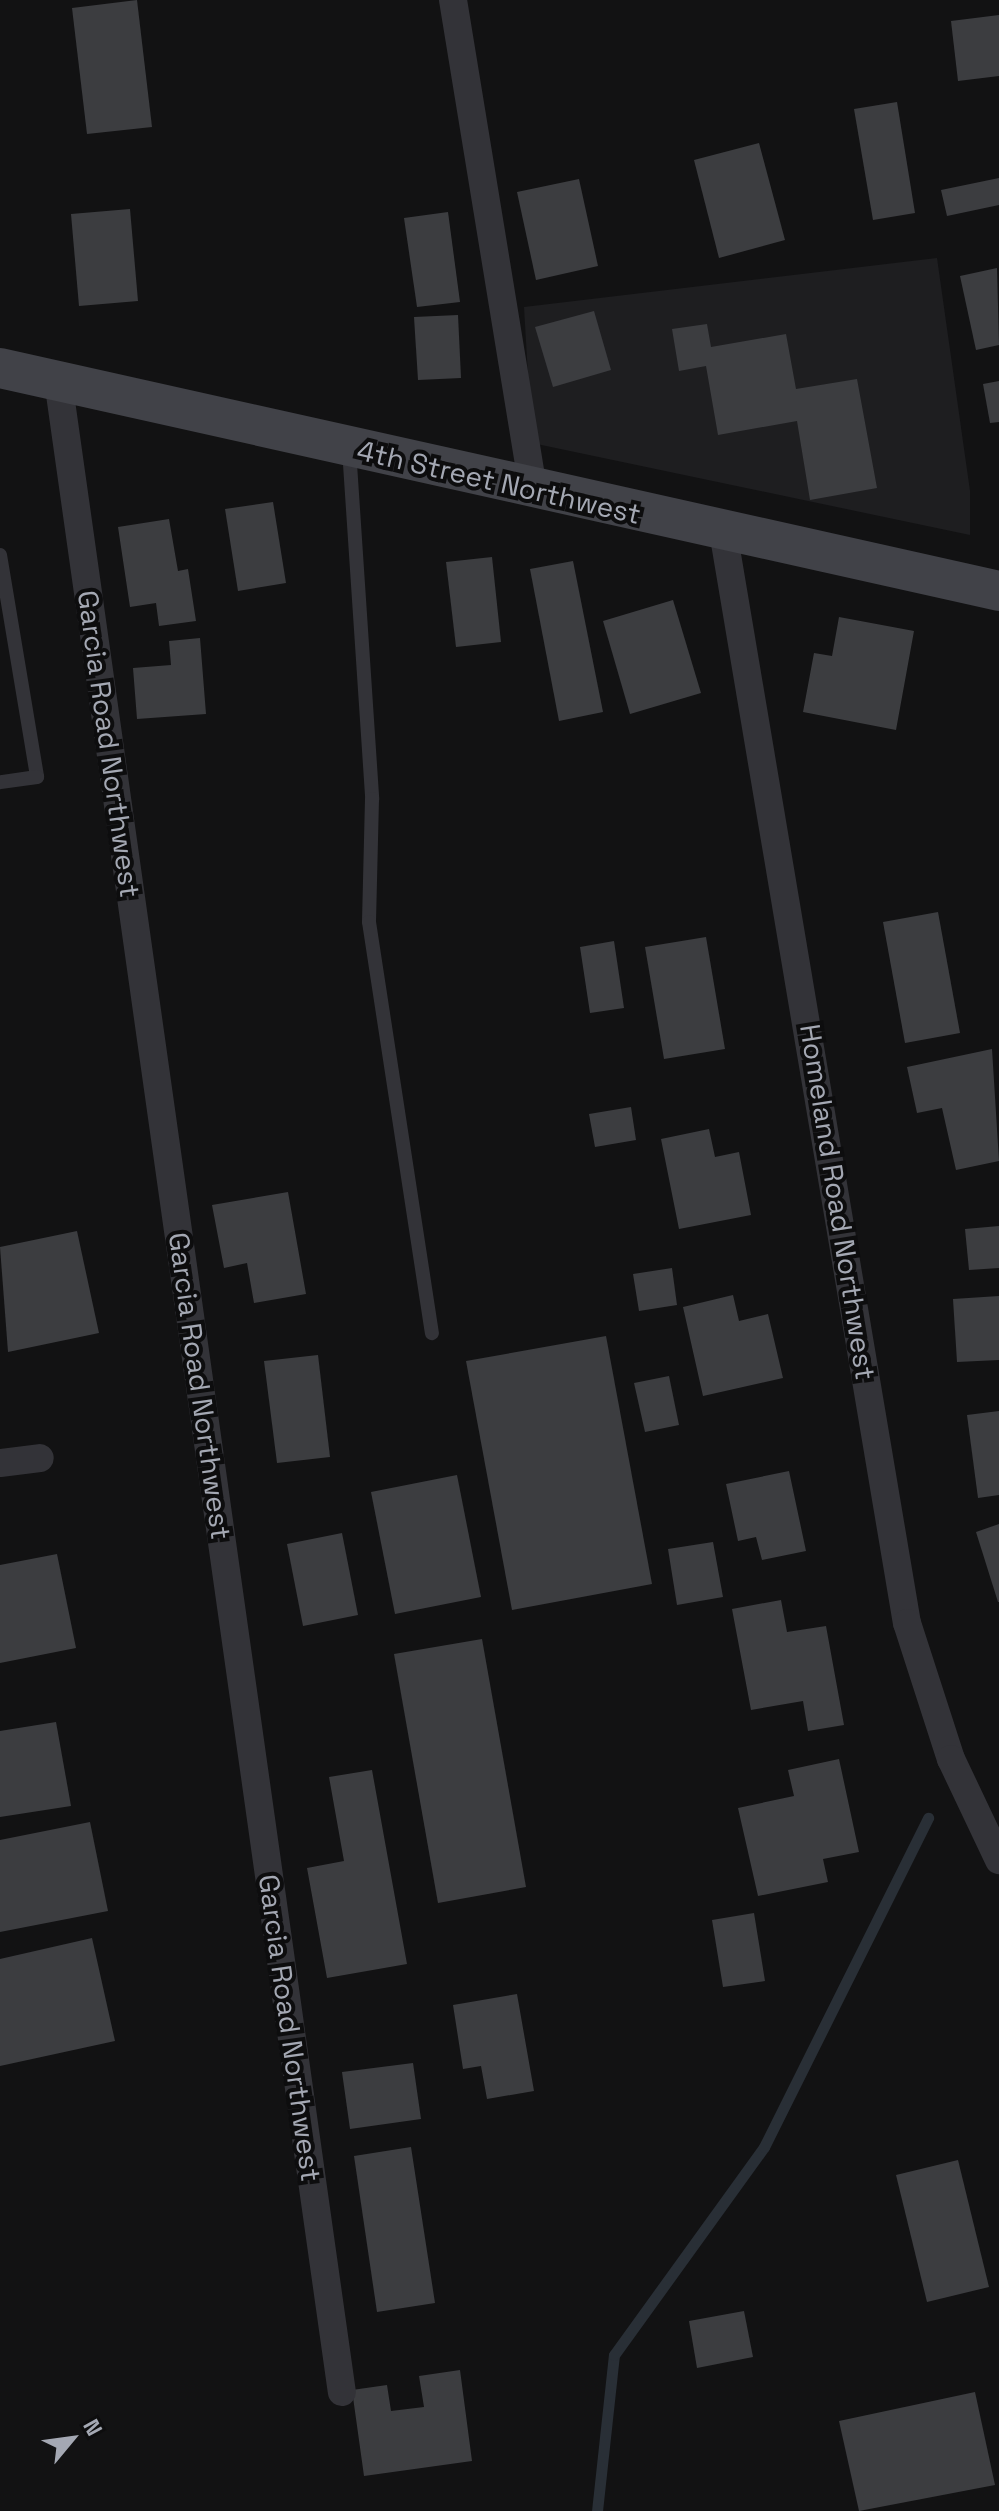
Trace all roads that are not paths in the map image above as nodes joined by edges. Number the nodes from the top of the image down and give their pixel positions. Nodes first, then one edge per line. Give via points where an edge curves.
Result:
1 (453, 0) edge
2 (0, 368) edge
3 (58, 380) junction
4 (349, 448) junction
5 (533, 491) junction
6 (723, 531) junction
7 (0, 555) edge
8 (999, 591) edge
9 (0, 782) edge
10 (432, 1333) dead end
11 (40, 1458) dead end
12 (0, 1463) edge
13 (999, 1860) edge
14 (342, 2392) dead end

1 - 5 street
2 - 3 main road, 4th Street Northwest
3 - 4 main road, 4th Street Northwest
3 - 14 street, Garcia Road Northwest
4 - 5 main road, 4th Street Northwest
4 - 10 lane via 372,799 369,922
5 - 6 main road, 4th Street Northwest
6 - 8 main road, 4th Street Northwest
6 - 13 street, Homeland Road Northwest via 907,1623 951,1759
7 - 9 lane via 37,777
11 - 12 street

